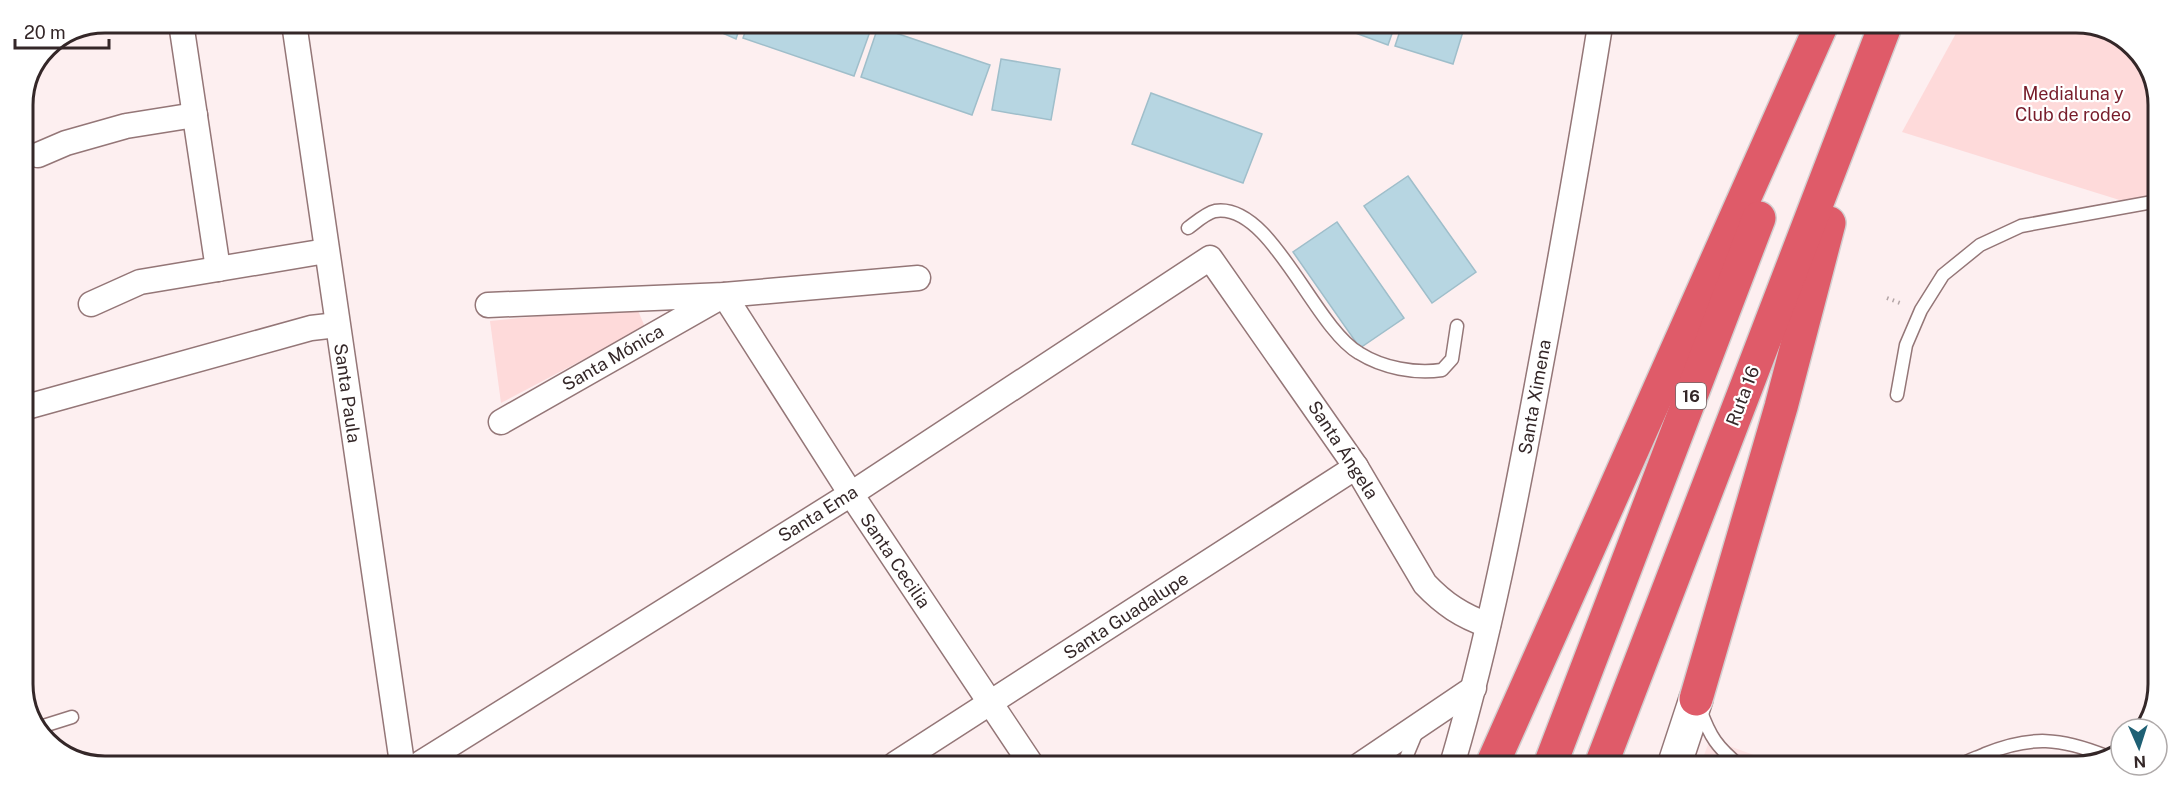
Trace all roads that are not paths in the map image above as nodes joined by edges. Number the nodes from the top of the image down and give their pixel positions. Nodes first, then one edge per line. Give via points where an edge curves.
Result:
1 (183, 33) edge
2 (295, 33) edge
3 (1599, 33) edge
4 (1818, 33) edge
5 (1829, 33) edge
6 (1882, 33) edge
7 (1859, 96) junction
8 (195, 115) junction
9 (38, 155) dead end
10 (2148, 203) edge
11 (1188, 228) dead end
12 (327, 251) junction
13 (1210, 258) joint
14 (219, 269) junction
15 (918, 278) dead end
16 (724, 295) junction
17 (91, 304) dead end
18 (488, 305) dead end
19 (337, 325) junction
20 (1457, 326) dead end
21 (1897, 395) dead end
22 (33, 405) edge
23 (501, 422) dead end
24 (1356, 467) junction
25 (851, 494) junction
26 (1488, 625) junction
27 (1474, 688) junction
28 (1696, 699) junction
29 (990, 703) junction
30 (72, 717) dead end
31 (46, 725) edge
32 (1419, 725) junction
33 (2098, 753) edge
34 (401, 756) edge
35 (433, 756) edge
36 (907, 756) edge
37 (1025, 756) edge
38 (1373, 756) edge
39 (1408, 756) edge
40 (1455, 756) edge
41 (1496, 756) edge
42 (1553, 756) edge
43 (1604, 756) edge
44 (1677, 756) edge
45 (1728, 756) edge
46 (1983, 756) edge

1 - 8 street
2 - 12 street, Santa Paula
3 - 26 street, Santa Ximena via 1523,461
4 - 41 highway
5 - 42 highway, 16
6 - 7 highway, Ruta 16
7 - 28 highway via 1781,406
7 - 43 highway, Ruta 16
8 - 9 street via 98,133
8 - 14 street
10 - 21 lane via 2021,226 1980,244 1943,275 1921,309 1906,345
11 - 20 lane via 1213,211 1240,214 1255,224 1336,333 1358,353 1378,361 1406,370 1442,370 1452,359
12 - 14 street
12 - 19 street, Santa Paula
13 - 24 street, Santa Ángela
13 - 25 street, Santa Ema
14 - 17 street via 140,282
15 - 16 street, Santa Mónica
16 - 18 street, Santa Mónica
16 - 23 street, Santa Mónica
16 - 25 street, Santa Cecilia
19 - 22 street via 289,334
19 - 34 street, Santa Paula
24 - 26 street, Santa Ángela via 1425,584 1456,612
24 - 29 street, Santa Guadalupe
25 - 29 street, Santa Cecilia
25 - 35 street, Santa Ema
26 - 27 street, Santa Ximena
27 - 32 street
27 - 40 street, Santa Ximena
28 - 44 main road
28 - 45 lane via 1709,734
29 - 36 street, Santa Guadalupe
29 - 37 street, Santa Cecilia
30 - 31 lane
32 - 38 street
32 - 39 lane
33 - 46 lane via 2043,740 2003,747

